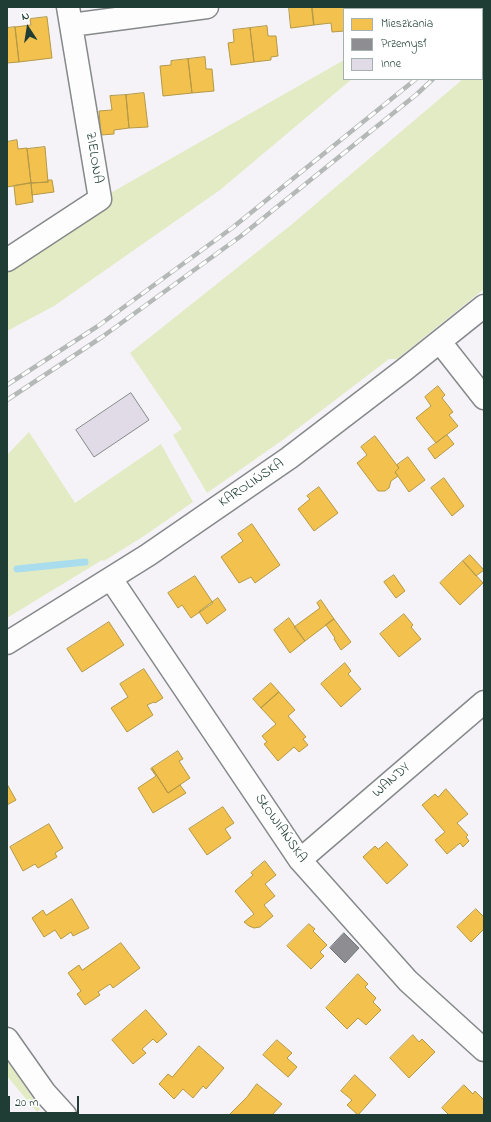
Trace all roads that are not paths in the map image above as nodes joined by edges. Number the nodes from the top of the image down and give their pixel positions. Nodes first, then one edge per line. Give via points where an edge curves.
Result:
1 (207, 7) edge
2 (70, 16) edge
3 (7, 260) edge
4 (484, 306) edge
5 (440, 342) junction
6 (484, 398) edge
7 (111, 579) junction
8 (7, 643) edge
9 (484, 702) edge
10 (300, 860) junction
11 (7, 1039) edge
12 (484, 1050) edge
13 (65, 1115) edge

1 - 2 street
2 - 3 street, ZIELONA via 100,199
4 - 5 street, KAROLIŃSKA
5 - 6 street
5 - 7 street, KAROLIŃSKA via 289,458
7 - 8 street, KAROLIŃSKA
7 - 10 street, SŁOWIAŃSKA
9 - 10 street, WANDY
10 - 12 street, SŁOWIAŃSKA via 408,981
11 - 13 street via 45,1093

